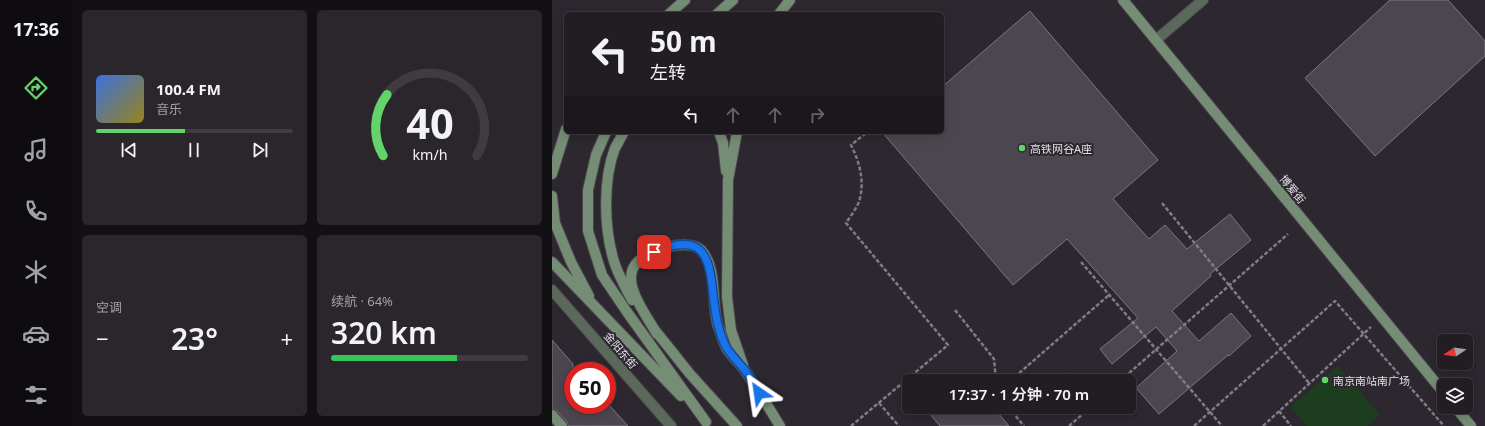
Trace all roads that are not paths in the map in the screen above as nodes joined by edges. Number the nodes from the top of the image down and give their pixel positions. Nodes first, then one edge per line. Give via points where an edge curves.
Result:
1 (685, 0) edge
2 (733, 0) edge
3 (790, 0) edge
4 (1123, 0) edge
5 (1203, 0) edge
6 (671, 12) edge
7 (719, 12) edge
8 (781, 12) edge
9 (1156, 40) junction
10 (564, 134) edge
11 (605, 134) edge
12 (623, 134) edge
13 (720, 134) edge
14 (737, 134) edge
15 (552, 174) edge
16 (728, 180) junction
17 (552, 196) edge
18 (552, 262) edge
19 (622, 280) junction
20 (552, 290) edge
21 (596, 309) junction
22 (657, 334) junction
23 (662, 360) junction
24 (745, 370) junction
25 (1437, 384) edge
26 (552, 414) edge
27 (1461, 414) edge
28 (708, 424) edge
29 (562, 426) edge
30 (672, 426) edge
31 (737, 426) edge
32 (780, 426) edge
33 (1471, 426) edge

1 - 6 main road
2 - 7 main road
3 - 8 main road
4 - 9 main road, 博爱街
5 - 9 street
9 - 25 main road, 博爱街
10 - 15 main road
11 - 23 main road via 596,155 588,190 588,231 602,275
12 - 19 main road via 615,149 608,179 607,223 613,258
13 - 16 main road
14 - 16 main road
16 - 24 main road via 727,297 731,330
17 - 21 main road via 555,223 571,262
18 - 21 main road
19 - 22 main road via 634,303
19 - 23 main road via 634,314
20 - 30 street, 金阳东街
21 - 28 main road
22 - 24 main road via 637,299 631,280 635,264 646,256 677,245 690,245 700,249 707,260 712,277 718,324 727,349
22 - 31 main road
23 - 28 main road
24 - 32 main road
26 - 29 main road
27 - 33 main road

